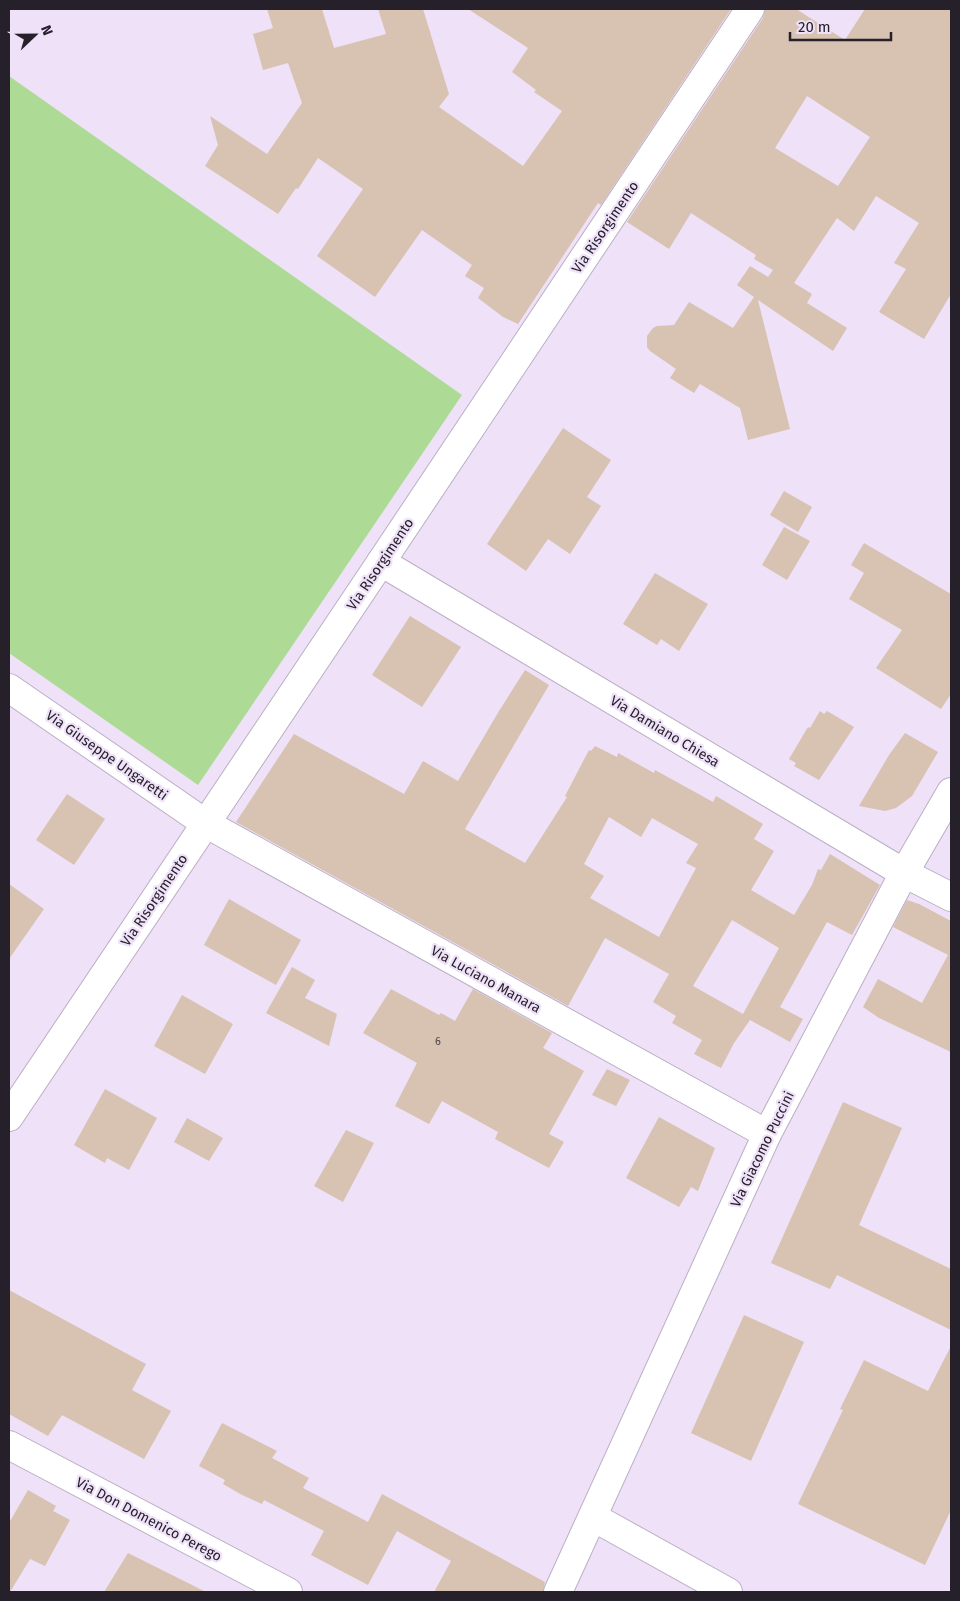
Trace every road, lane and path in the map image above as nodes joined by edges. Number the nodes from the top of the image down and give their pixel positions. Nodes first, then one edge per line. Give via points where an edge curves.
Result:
1 (750, 9) edge
2 (381, 562) junction
3 (9, 688) edge
4 (951, 792) edge
5 (205, 823) junction
6 (904, 873) junction
7 (951, 897) edge
8 (9, 1117) edge
9 (767, 1134) junction
10 (9, 1445) edge
11 (588, 1528) junction
12 (288, 1592) edge
13 (558, 1592) edge
14 (728, 1592) edge

1 - 2 street, Via Risorgimento
2 - 5 street, Via Risorgimento
2 - 6 street, Via Damiano Chiesa
3 - 5 street, Via Giuseppe Ungaretti
4 - 6 street, Via Giacomo Puccini
5 - 8 street, Via Risorgimento
5 - 9 street, Via Luciano Manara
6 - 7 street, Via Damiano Chiesa
6 - 9 street, Via Giacomo Puccini
9 - 11 street, Via Giacomo Puccini
10 - 12 street, Via Don Domenico Perego
11 - 13 street, Via Giacomo Puccini
11 - 14 street

